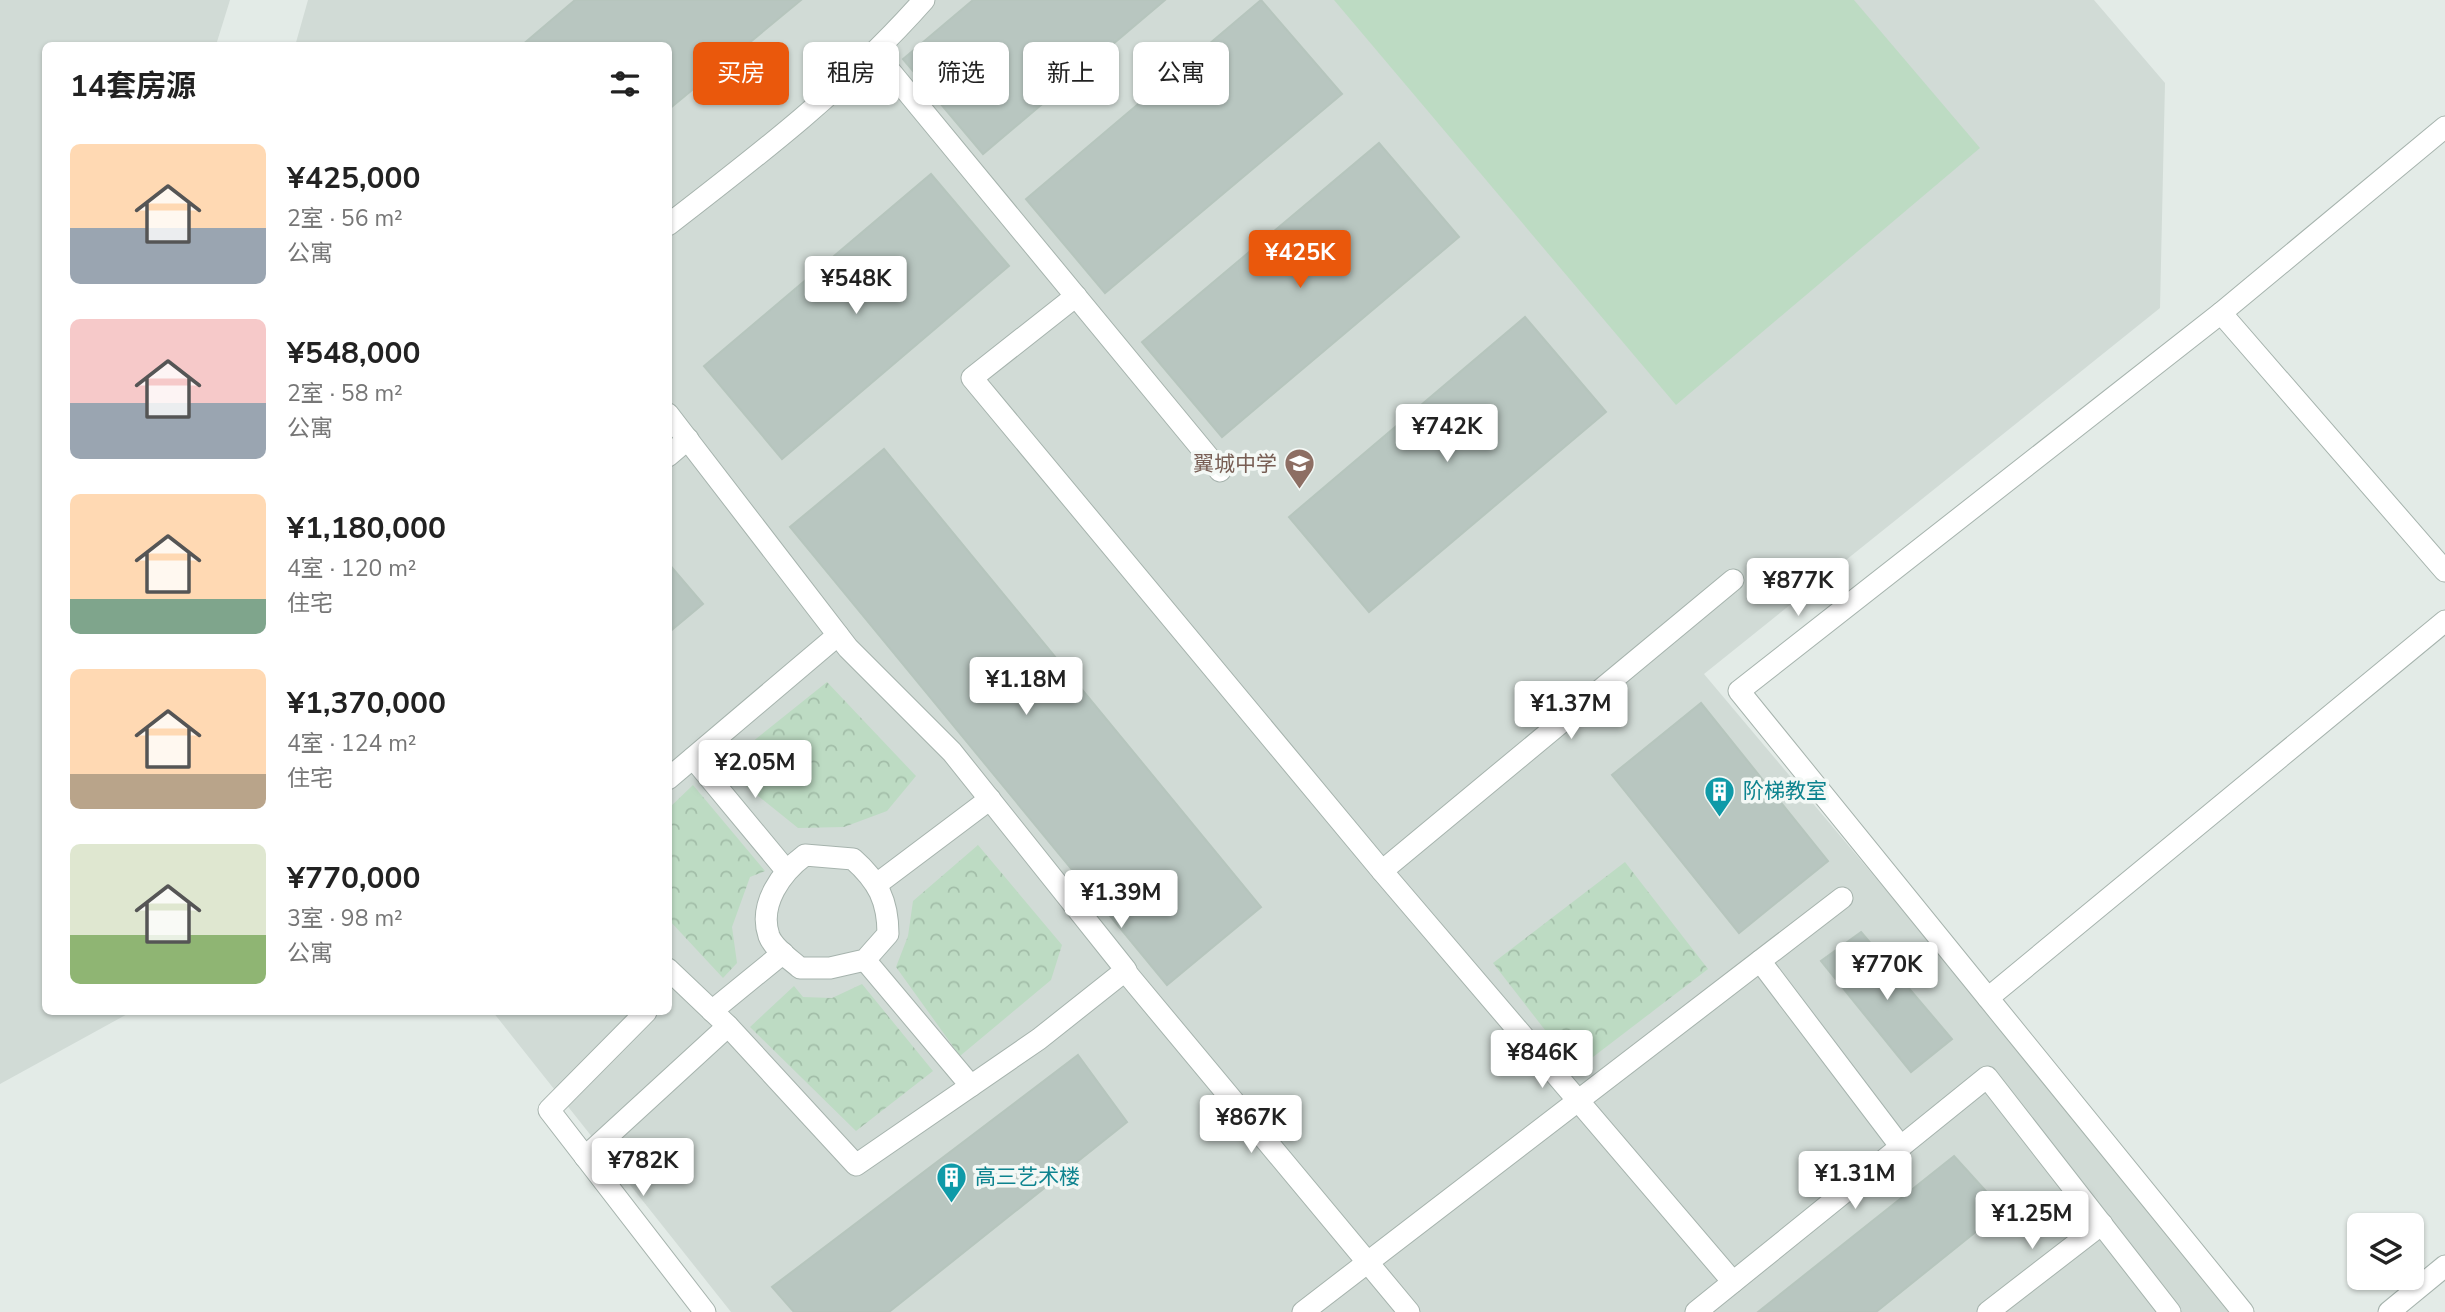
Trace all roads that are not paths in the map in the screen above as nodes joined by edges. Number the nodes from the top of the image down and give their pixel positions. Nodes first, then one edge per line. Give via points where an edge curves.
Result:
1 (924, 0) edge
2 (887, 42) edge
3 (899, 82) edge
4 (819, 105) edge
5 (2445, 127) edge
6 (672, 222) edge
7 (1076, 296) junction
8 (2221, 313) junction
9 (672, 419) edge
10 (688, 439) junction
11 (672, 453) edge
12 (1220, 471) dead end
13 (2445, 571) edge
14 (1733, 580) dead end
15 (2445, 621) edge
16 (838, 635) junction
17 (693, 758) junction
18 (672, 776) edge
19 (989, 799) junction
20 (785, 869) junction
21 (1382, 871) junction
22 (877, 884) junction
23 (1842, 898) dead end
24 (783, 953) junction
25 (865, 960) junction
26 (1760, 961) junction
27 (1125, 971) junction
28 (672, 979) edge
29 (1989, 998) junction
30 (712, 1011) junction
31 (643, 1015) edge
32 (728, 1026) junction
33 (971, 1086) junction
34 (1578, 1101) junction
35 (1901, 1147) junction
36 (585, 1157) junction
37 (2102, 1224) junction
38 (1369, 1264) junction
39 (2445, 1266) edge
40 (1733, 1282) junction
41 (705, 1312) edge
42 (1303, 1312) edge
43 (1409, 1312) edge
44 (1696, 1312) edge
45 (1988, 1312) edge
46 (2170, 1312) edge
47 (2243, 1312) edge
48 (2389, 1312) edge

1 - 2 street
3 - 7 street
4 - 6 street
5 - 8 street
7 - 12 street
7 - 21 street via 972,378
8 - 13 street
8 - 29 street via 1739,691
9 - 10 street
10 - 11 street
10 - 16 street
14 - 21 street
15 - 29 street
16 - 17 street
16 - 19 street via 951,752
17 - 18 street
17 - 20 street
19 - 22 street
19 - 27 street
20 - 22 street via 806,855 853,859
20 - 24 street via 769,910 769,935
21 - 34 street
22 - 25 street via 888,910 888,934
23 - 26 street
24 - 25 street via 800,968 830,968
24 - 30 street
25 - 33 street
26 - 34 street
26 - 35 street
27 - 33 street
27 - 38 street
28 - 30 street
29 - 47 street
30 - 32 street
31 - 36 street via 549,1110
32 - 33 street via 856,1165
32 - 36 street
34 - 38 street
34 - 40 street
35 - 37 street via 1987,1077
35 - 40 street
36 - 41 street
37 - 45 street
37 - 46 street
38 - 42 street
38 - 43 street
39 - 48 street
40 - 44 street

